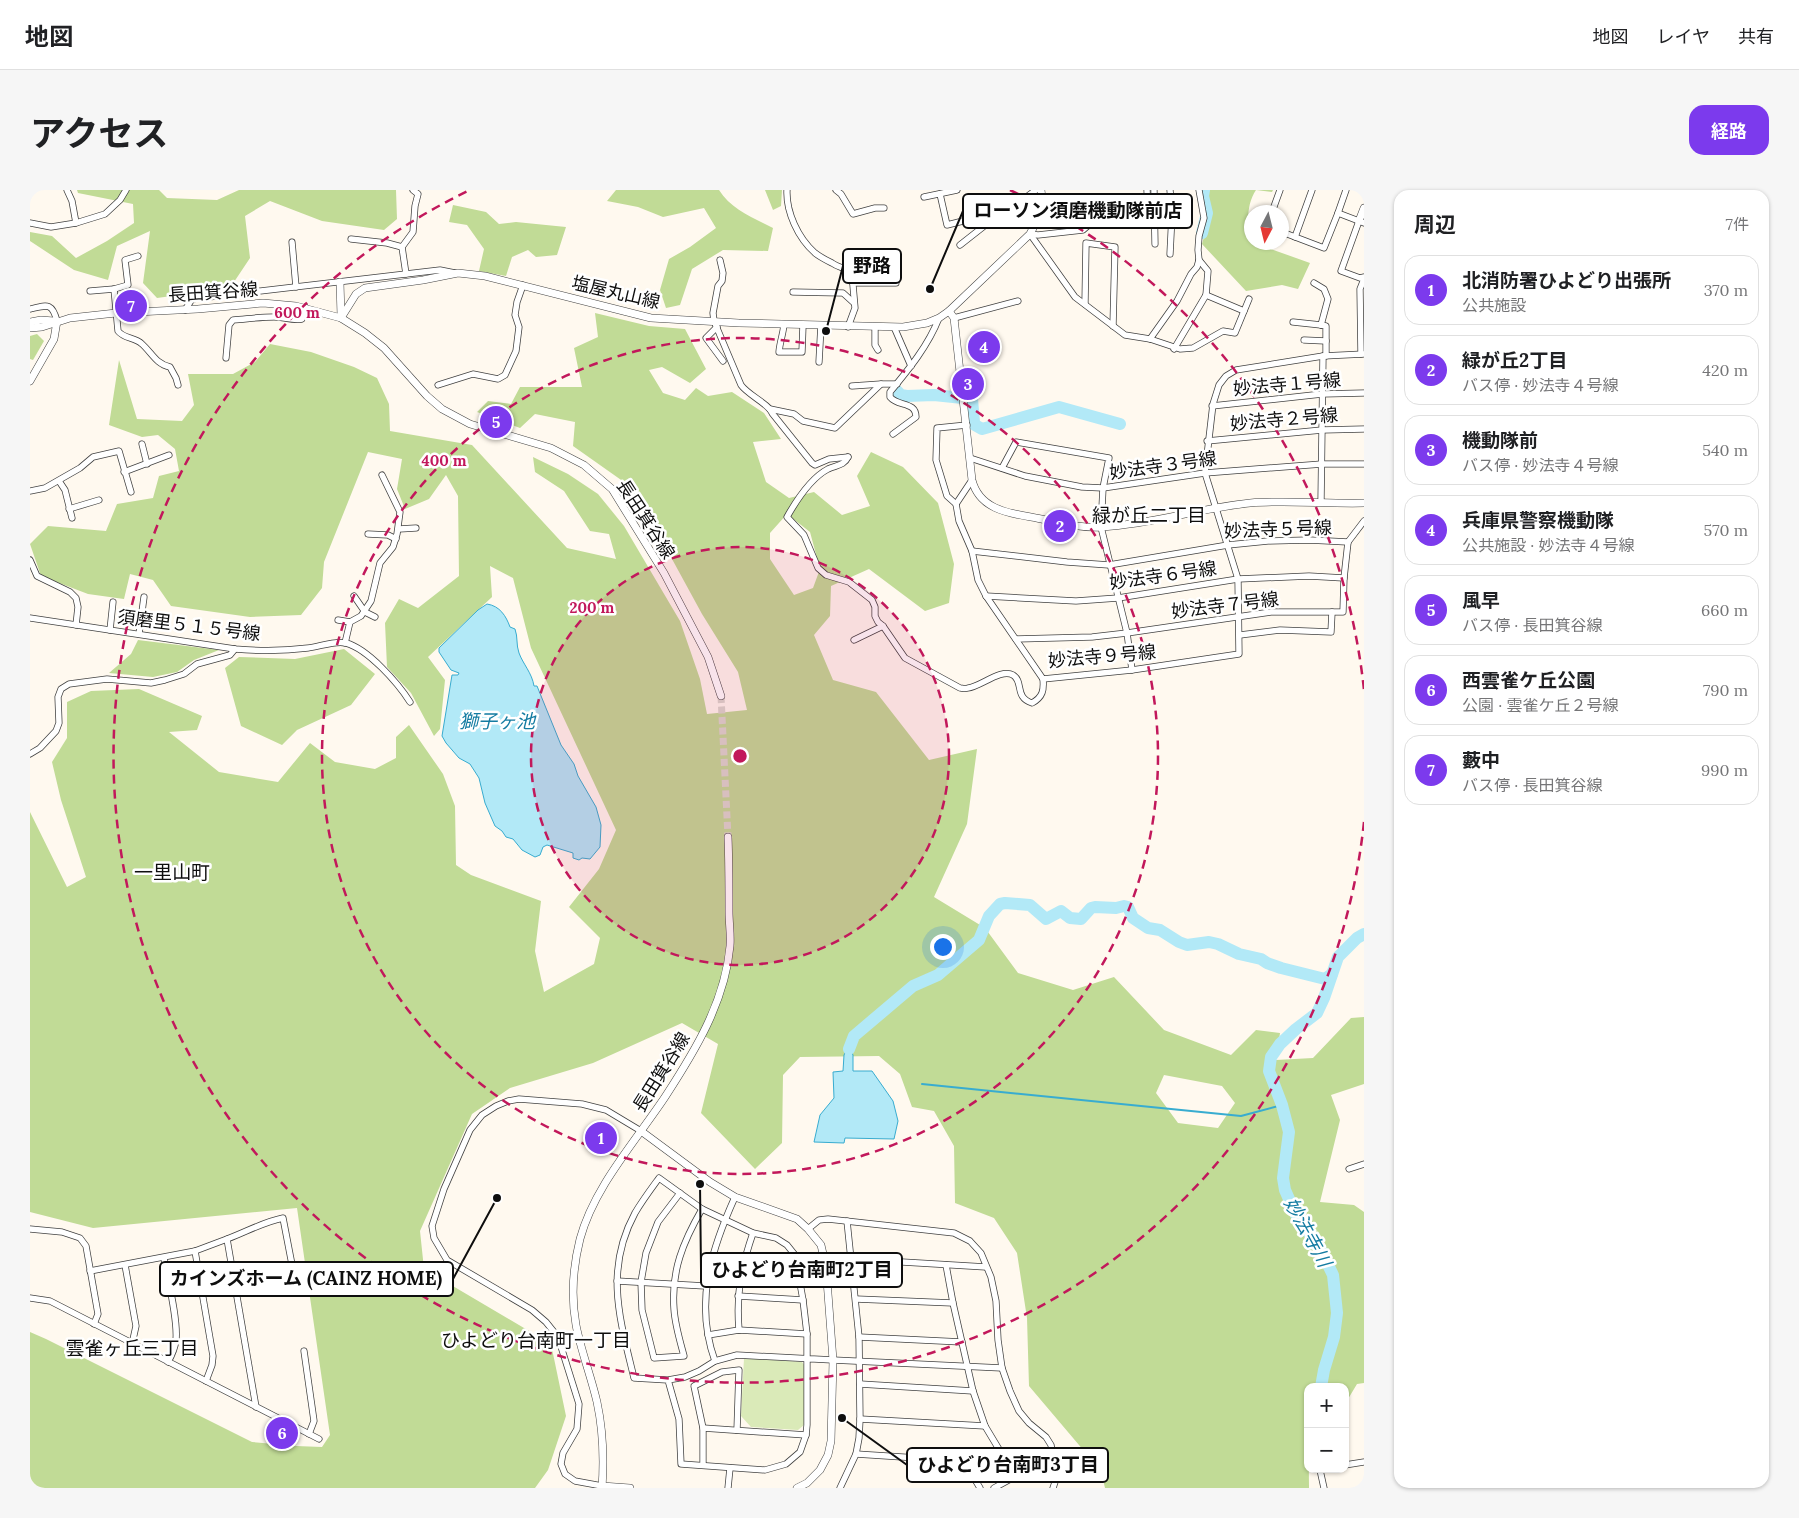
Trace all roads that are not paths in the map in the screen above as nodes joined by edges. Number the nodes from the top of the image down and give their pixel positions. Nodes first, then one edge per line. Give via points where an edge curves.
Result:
1 (67, 190) edge
2 (126, 190) edge
3 (414, 190) edge
4 (787, 190) edge
5 (836, 190) edge
6 (957, 190) edge
7 (1036, 190) edge
8 (1041, 190) edge
9 (1147, 190) edge
10 (1154, 190) edge
11 (1170, 190) edge
12 (1199, 190) edge
13 (1280, 190) edge
14 (1312, 190) edge
15 (1346, 190) edge
16 (940, 194) junction
17 (924, 197) dead end
18 (1275, 205) edge
19 (884, 208) dead end
20 (1364, 208) edge
21 (1338, 213) junction
22 (994, 214) junction
23 (1362, 222) edge
24 (30, 223) edge
25 (76, 224) junction
26 (1030, 234) junction
27 (1289, 235) edge
28 (1295, 237) junction
29 (350, 239) dead end
30 (292, 242) dead end
31 (1155, 244) dead end
32 (960, 245) dead end
33 (402, 247) junction
34 (1170, 254) dead end
35 (138, 256) dead end
36 (720, 260) dead end
37 (1199, 260) junction
38 (458, 273) junction
39 (406, 274) junction
40 (1364, 278) edge
41 (340, 282) junction
42 (1314, 282) dead end
43 (853, 283) junction
44 (896, 283) dead end
45 (523, 285) junction
46 (296, 287) junction
47 (114, 289) junction
48 (90, 291) dead end
49 (793, 292) dead end
50 (1206, 295) junction
51 (1249, 299) dead end
52 (1018, 301) dead end
53 (854, 303) junction
54 (1085, 304) junction
55 (305, 308) junction
56 (30, 309) edge
57 (185, 310) junction
58 (1244, 311) junction
59 (116, 313) junction
60 (951, 315) junction
61 (341, 318) junction
62 (939, 318) junction
63 (57, 321) junction
64 (30, 322) edge
65 (1293, 322) dead end
66 (716, 324) junction
67 (784, 324) junction
68 (803, 325) junction
69 (1321, 325) junction
70 (821, 326) junction
71 (1113, 326) junction
72 (848, 327) junction
73 (875, 327) junction
74 (894, 327) junction
75 (30, 328) edge
76 (1150, 339) junction
77 (1304, 340) dead end
78 (1326, 341) junction
79 (1174, 348) junction
80 (878, 350) dead end
81 (1363, 354) edge
82 (1324, 356) junction
83 (226, 358) dead end
84 (723, 361) dead end
85 (819, 362) dead end
86 (911, 366) junction
87 (30, 381) edge
88 (881, 384) junction
89 (897, 384) junction
90 (178, 385) dead end
91 (438, 386) dead end
92 (852, 386) dead end
93 (1364, 393) edge
94 (1322, 394) junction
95 (1212, 406) junction
96 (770, 409) junction
97 (967, 425) junction
98 (1364, 429) edge
99 (1322, 430) junction
100 (893, 434) dead end
101 (1208, 441) junction
102 (142, 444) dead end
103 (169, 455) dead end
104 (970, 458) junction
105 (146, 464) junction
106 (1322, 464) junction
107 (1364, 464) edge
108 (1002, 468) junction
109 (124, 472) junction
110 (1204, 473) junction
111 (382, 475) dead end
112 (972, 480) junction
113 (59, 481) junction
114 (1103, 488) junction
115 (30, 491) edge
116 (131, 492) dead end
117 (99, 500) dead end
118 (1322, 501) junction
119 (956, 504) junction
120 (1364, 504) edge
121 (69, 509) junction
122 (1215, 509) junction
123 (72, 518) dead end
124 (1364, 521) edge
125 (1101, 527) junction
126 (416, 528) dead end
127 (399, 529) junction
128 (368, 534) dead end
129 (396, 540) junction
130 (1348, 542) junction
131 (1228, 545) junction
132 (972, 551) junction
133 (30, 560) edge
134 (1109, 565) junction
135 (1344, 578) junction
136 (1238, 579) junction
137 (354, 596) dead end
138 (986, 596) junction
139 (144, 597) dead end
140 (1118, 598) junction
141 (113, 602) dead end
142 (365, 612) junction
143 (1332, 612) junction
144 (1240, 616) junction
145 (374, 617) dead end
146 (30, 618) edge
147 (338, 620) dead end
148 (350, 622) junction
149 (76, 625) junction
150 (883, 626) junction
151 (110, 630) junction
152 (1127, 633) junction
153 (139, 634) junction
154 (1240, 635) junction
155 (1016, 639) junction
156 (854, 640) dead end
157 (345, 643) junction
158 (235, 649) junction
159 (1132, 670) junction
160 (1043, 679) junction
161 (721, 696) tunnel mouth
162 (410, 702) dead end
163 (30, 754) edge
164 (728, 837) tunnel mouth
165 (641, 1131) junction
166 (1364, 1164) edge
167 (1349, 1169) dead end
168 (680, 1193) junction
169 (734, 1197) junction
170 (702, 1209) junction
171 (724, 1220) junction
172 (847, 1221) junction
173 (808, 1229) junction
174 (30, 1230) edge
175 (753, 1233) junction
176 (227, 1239) junction
177 (195, 1251) junction
178 (164, 1258) junction
179 (852, 1260) junction
180 (743, 1263) junction
181 (125, 1265) junction
182 (798, 1265) junction
183 (946, 1265) junction
184 (986, 1268) junction
185 (90, 1271) junction
186 (294, 1275) dead end
187 (616, 1281) junction
188 (641, 1282) junction
189 (674, 1284) junction
190 (705, 1286) junction
191 (738, 1296) junction
192 (30, 1298) edge
193 (856, 1299) junction
194 (803, 1300) junction
195 (953, 1303) junction
196 (94, 1324) junction
197 (739, 1330) junction
198 (807, 1334) junction
199 (708, 1335) junction
200 (860, 1337) junction
201 (962, 1342) junction
202 (132, 1344) junction
203 (304, 1351) dead end
204 (808, 1359) junction
205 (833, 1360) junction
206 (715, 1361) junction
207 (860, 1361) junction
208 (168, 1362) junction
209 (968, 1366) junction
210 (1002, 1368) junction
211 (668, 1380) junction
212 (206, 1382) junction
213 (860, 1384) junction
214 (973, 1391) junction
215 (256, 1407) junction
216 (860, 1419) junction
217 (985, 1426) junction
218 (703, 1428) junction
219 (737, 1430) junction
220 (309, 1434) junction
221 (806, 1435) junction
222 (319, 1439) dead end
223 (856, 1454) junction
224 (1053, 1456) junction
225 (1364, 1462) edge
226 (1349, 1464) edge
227 (703, 1466) junction
228 (730, 1468) junction
229 (1321, 1473) edge
230 (1015, 1476) junction
231 (808, 1485) edge
232 (602, 1487) edge
233 (630, 1488) edge
234 (728, 1488) edge
235 (798, 1488) edge
236 (840, 1488) edge
237 (980, 1488) edge
238 (994, 1488) edge
239 (1053, 1488) edge
240 (1324, 1488) edge

1 - 25 street
2 - 25 street via 105,214
3 - 33 street via 418,194 413,232
4 - 43 street via 789,212 801,235 815,253 849,270
5 - 19 street via 853,214
6 - 16 street
7 - 22 street via 1029,194 1023,207
8 - 26 street, 塩屋丸山線 via 1041,210
9 - 26 street via 1148,216 1098,217 1083,230
10 - 31 street
11 - 34 street
12 - 37 street via 1204,218 1199,236
13 - 18 street
14 - 28 street
15 - 21 street
16 - 17 street
16 - 22 street via 947,225
20 - 23 street
21 - 23 street
21 - 28 street via 1324,248
22 - 32 street via 988,223
23 - 40 street via 1341,271
24 - 25 street via 51,227
26 - 54 street via 1075,297
26 - 60 street, 塩屋丸山線
27 - 28 street
29 - 33 street
30 - 46 street
33 - 39 street
35 - 47 street via 125,260 128,285
36 - 66 street via 723,273 713,313
37 - 50 street via 1208,271
37 - 76 street via 1177,301
38 - 39 street, 塩屋丸山線 via 440,270
38 - 45 street, 塩屋丸山線
38 - 61 street via 365,288 356,294
39 - 41 street, 塩屋丸山線
40 - 81 street via 1360,289
41 - 46 street, 塩屋丸山線
41 - 61 street
42 - 69 street via 1325,286 1328,299
43 - 44 street
43 - 53 street
45 - 66 street, 塩屋丸山線 via 644,317
45 - 91 street via 516,302 519,327 516,351 505,374 498,379 473,374
46 - 57 street, 塩屋丸山線 via 192,299
47 - 48 street
47 - 59 street
49 - 53 street via 844,293
50 - 58 street
50 - 79 street
51 - 58 street
52 - 60 street
53 - 72 street
54 - 71 street
54 - 71 street via 1086,243 1115,247
55 - 57 street, 長田箕谷線 via 263,303
55 - 61 street, 長田箕谷線
55 - 83 street via 302,319 233,320 229,325
56 - 63 street via 46,305 54,310
57 - 59 street, 長田箕谷線
58 - 79 street via 1235,333 1223,330 1193,348
59 - 63 street, 長田箕谷線
59 - 90 street via 118,331 122,336 142,343 162,365 170,366
60 - 62 street, 塩屋丸山線
60 - 97 street
61 - 161 street, 長田箕谷線 via 384,348 442,408 470,424 551,448 584,465 612,488 664,573 708,657
62 - 74 street, 塩屋丸山線 via 919,325
62 - 86 street via 925,348
63 - 64 street, 長田箕谷線
63 - 75 street, 長田箕谷線
63 - 87 street via 54,339
65 - 69 street
66 - 67 street, 塩屋丸山線
66 - 84 street via 706,338
66 - 96 street via 746,393
67 - 68 street, 塩屋丸山線
67 - 68 street via 779,352 802,352
68 - 70 street, 塩屋丸山線
69 - 78 street via 1326,326
70 - 72 street, 塩屋丸山線
70 - 85 street
71 - 76 street via 1125,336
72 - 73 street, 塩屋丸山線
73 - 74 street, 塩屋丸山線
73 - 80 street
74 - 86 street
76 - 79 street
77 - 78 street
78 - 82 street
81 - 82 street
82 - 94 street
82 - 95 street via 1236,370 1219,385
86 - 89 street
88 - 89 street
88 - 92 street
88 - 96 street via 835,428
89 - 100 street via 890,397 913,408 916,417
93 - 94 street, 妙法寺１号線
94 - 95 street, 妙法寺１号線
94 - 99 street
95 - 101 street
96 - 150 street via 815,465 829,459 848,457 811,484 787,517 804,535 818,568 826,575 849,582 872,600 876,607 875,616
97 - 104 street
97 - 119 street, 妙法寺９号線 via 937,428 936,460 947,496
98 - 99 street, 妙法寺２号線
99 - 101 street, 妙法寺２号線
99 - 106 street
101 - 110 street
102 - 105 street
103 - 105 street
104 - 108 street, 妙法寺３号線
104 - 112 street
105 - 109 street
106 - 107 street, 妙法寺３号線
106 - 110 street, 妙法寺３号線
106 - 118 street
108 - 114 street, 妙法寺３号線 via 1024,476
108 - 114 street via 1016,442 1109,458
109 - 113 street via 119,451 93,457
109 - 116 street
110 - 114 street, 妙法寺３号線
110 - 122 street, 妙法寺９号線
111 - 127 street via 403,513
112 - 119 street
112 - 125 street via 980,498 996,509
113 - 115 street
113 - 121 street via 65,490
114 - 125 street
117 - 121 street
118 - 120 street
118 - 122 street via 1249,503
119 - 132 street, 妙法寺９号線 via 959,521
121 - 123 street
122 - 125 street
122 - 131 street, 妙法寺９号線
124 - 130 street
125 - 134 street
126 - 127 street
127 - 129 street
128 - 129 street via 388,535
129 - 142 street via 380,563 374,593
130 - 131 street, 妙法寺５号線 via 1309,540
130 - 135 street
131 - 134 street, 妙法寺５号線
131 - 136 street, 妙法寺９号線
132 - 134 street, 妙法寺５号線
132 - 138 street, 妙法寺９号線 via 978,580
133 - 149 street via 37,576 76,598
134 - 140 street
135 - 136 street, 妙法寺６号線
135 - 143 street via 1343,612
136 - 140 street, 妙法寺６号線
136 - 144 street, 妙法寺９号線
137 - 142 street
138 - 140 street, 妙法寺６号線 via 1076,601
138 - 155 street, 妙法寺９号線
139 - 153 street
140 - 152 street
141 - 151 street
142 - 145 street
142 - 148 street
143 - 144 street, 妙法寺７号線 via 1272,612
143 - 154 street via 1331,632 1280,630
144 - 152 street, 妙法寺７号線
144 - 154 street, 妙法寺９号線
146 - 149 street, 須磨里５１５号線
147 - 148 street
148 - 157 street
149 - 151 street, 須磨里５１５号線
150 - 156 street
150 - 160 street via 905,658 960,688 1008,673 1018,681 1021,696 1032,702 1039,699 1044,690
151 - 153 street, 須磨里５１５号線
152 - 155 street, 妙法寺７号線
152 - 159 street
153 - 158 street, 須磨里５１５号線
154 - 159 street, 妙法寺９号線 via 1239,654
155 - 160 street, 妙法寺９号線
157 - 158 street, 須磨里５１５号線 via 258,651
157 - 162 street via 361,650 386,672
158 - 163 street via 230,656 197,664 184,674 151,683 106,679 69,684 61,689 58,697 59,723 56,731
159 - 160 street, 妙法寺９号線
164 - 165 street, 長田箕谷線 via 730,946 720,992 700,1038
165 - 169 street
165 - 232 street, 長田箕谷線 via 594,1203 580,1239 575,1265 576,1324 602,1428
165 - 232 street via 606,1110 582,1104 519,1099 496,1106 482,1115 470,1130 432,1226 434,1238 447,1260 532,1310 558,1337 579,1404 577,1429 563,1453 561,1464 565,1474 575,1481
166 - 167 street
168 - 170 street
168 - 187 street via 659,1178 635,1213 622,1247
168 - 188 street via 658,1222 646,1253
169 - 171 street
169 - 173 street via 797,1219
170 - 171 street
170 - 189 street via 687,1236
171 - 175 street
171 - 190 street
172 - 173 street via 819,1220
172 - 179 street
172 - 184 street via 954,1233 970,1241 981,1253
173 - 205 street via 821,1246 826,1267
174 - 185 street via 62,1232 80,1238 86,1246
175 - 180 street
175 - 182 street via 776,1238 787,1245
176 - 177 street
176 - 186 street via 266,1221 283,1218
176 - 215 street
177 - 178 street
177 - 212 street via 213,1356
178 - 181 street
178 - 208 street via 176,1327 176,1340
179 - 183 street
179 - 193 street
180 - 182 street
180 - 191 street
181 - 185 street
181 - 202 street via 136,1326
182 - 194 street
183 - 184 street
183 - 195 street
184 - 210 street via 996,1301
185 - 196 street via 98,1314
187 - 188 street
187 - 211 street via 618,1310 634,1378
188 - 189 street
188 - 189 street via 642,1310 654,1358 684,1356 674,1311
189 - 190 street
190 - 199 street
191 - 194 street
191 - 197 street
192 - 196 street via 50,1301
193 - 195 street
193 - 200 street
194 - 198 street
195 - 201 street
196 - 202 street
197 - 198 street
197 - 199 street
198 - 204 street
199 - 206 street
200 - 201 street
200 - 207 street
201 - 209 street
202 - 208 street
203 - 220 street via 314,1421
204 - 205 street
204 - 206 street via 737,1355
204 - 221 street
205 - 207 street
205 - 231 street via 831,1441 828,1455
206 - 211 street via 692,1374
207 - 209 street
207 - 213 street
208 - 212 street
209 - 210 street
209 - 214 street
210 - 224 street via 1019,1410 1046,1438
211 - 227 street via 679,1419 681,1464
212 - 215 street
213 - 214 street
213 - 216 street
214 - 217 street
215 - 220 street
216 - 217 street
216 - 223 street
217 - 230 street
218 - 219 street
218 - 219 street via 694,1386 722,1372 739,1370
218 - 227 street
219 - 221 street
220 - 222 street
221 - 228 street via 800,1452 786,1464 766,1470
223 - 236 street
223 - 237 street via 964,1461
224 - 230 street
224 - 239 street via 1057,1462 1057,1476
225 - 226 street
227 - 228 street
228 - 234 street
229 - 240 street
230 - 238 street
231 - 235 street
232 - 233 street

